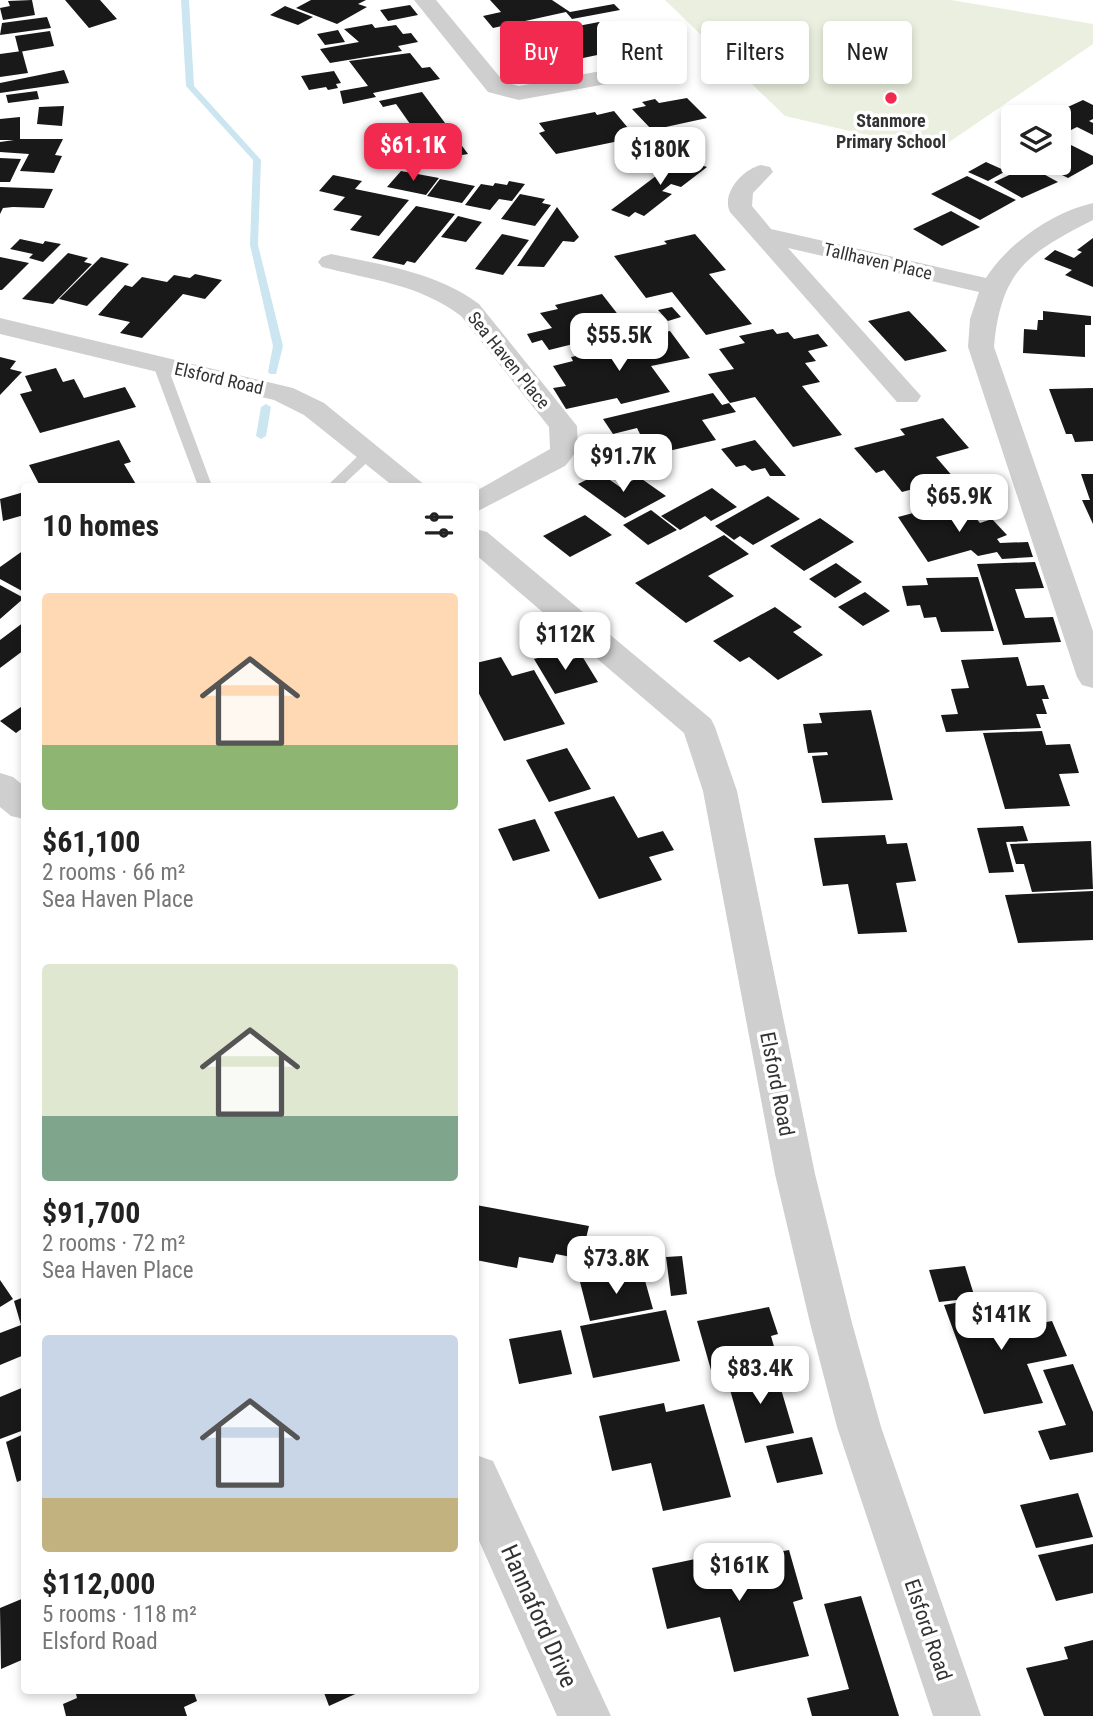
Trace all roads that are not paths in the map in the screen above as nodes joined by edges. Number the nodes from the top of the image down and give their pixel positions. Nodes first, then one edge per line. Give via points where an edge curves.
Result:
1 (425, 0) edge
2 (597, 79) edge
3 (761, 172) dead end
4 (1093, 210) edge
5 (764, 235) junction
6 (331, 262) dead end
7 (992, 287) junction
8 (0, 326) edge
9 (160, 365) junction
10 (907, 396) dead end
11 (369, 453) junction
12 (204, 483) edge
13 (337, 483) edge
14 (407, 483) edge
15 (479, 501) edge
16 (479, 541) edge
17 (1093, 677) edge
18 (0, 786) edge
19 (21, 804) edge
20 (479, 1485) edge
21 (584, 1716) edge
22 (957, 1716) edge

1 - 2 street via 502,90 519,93
3 - 5 street, Tallhaven Place via 743,190 737,204
4 - 7 street via 1023,250
5 - 7 street, Tallhaven Place
5 - 10 street, Tallhaven Place
6 - 15 street, Sea Haven Place via 452,295 470,310 563,426 564,450 555,460
7 - 17 street via 986,300 981,347
8 - 9 street, Elsford Road
9 - 11 street, Elsford Road via 298,399
9 - 12 lane
11 - 13 lane
11 - 14 street, Elsford Road
16 - 22 street, Elsford Road via 668,698 699,727 705,740 720,791 794,1174 831,1324 859,1427
18 - 19 street
20 - 21 street, Hannaford Drive

